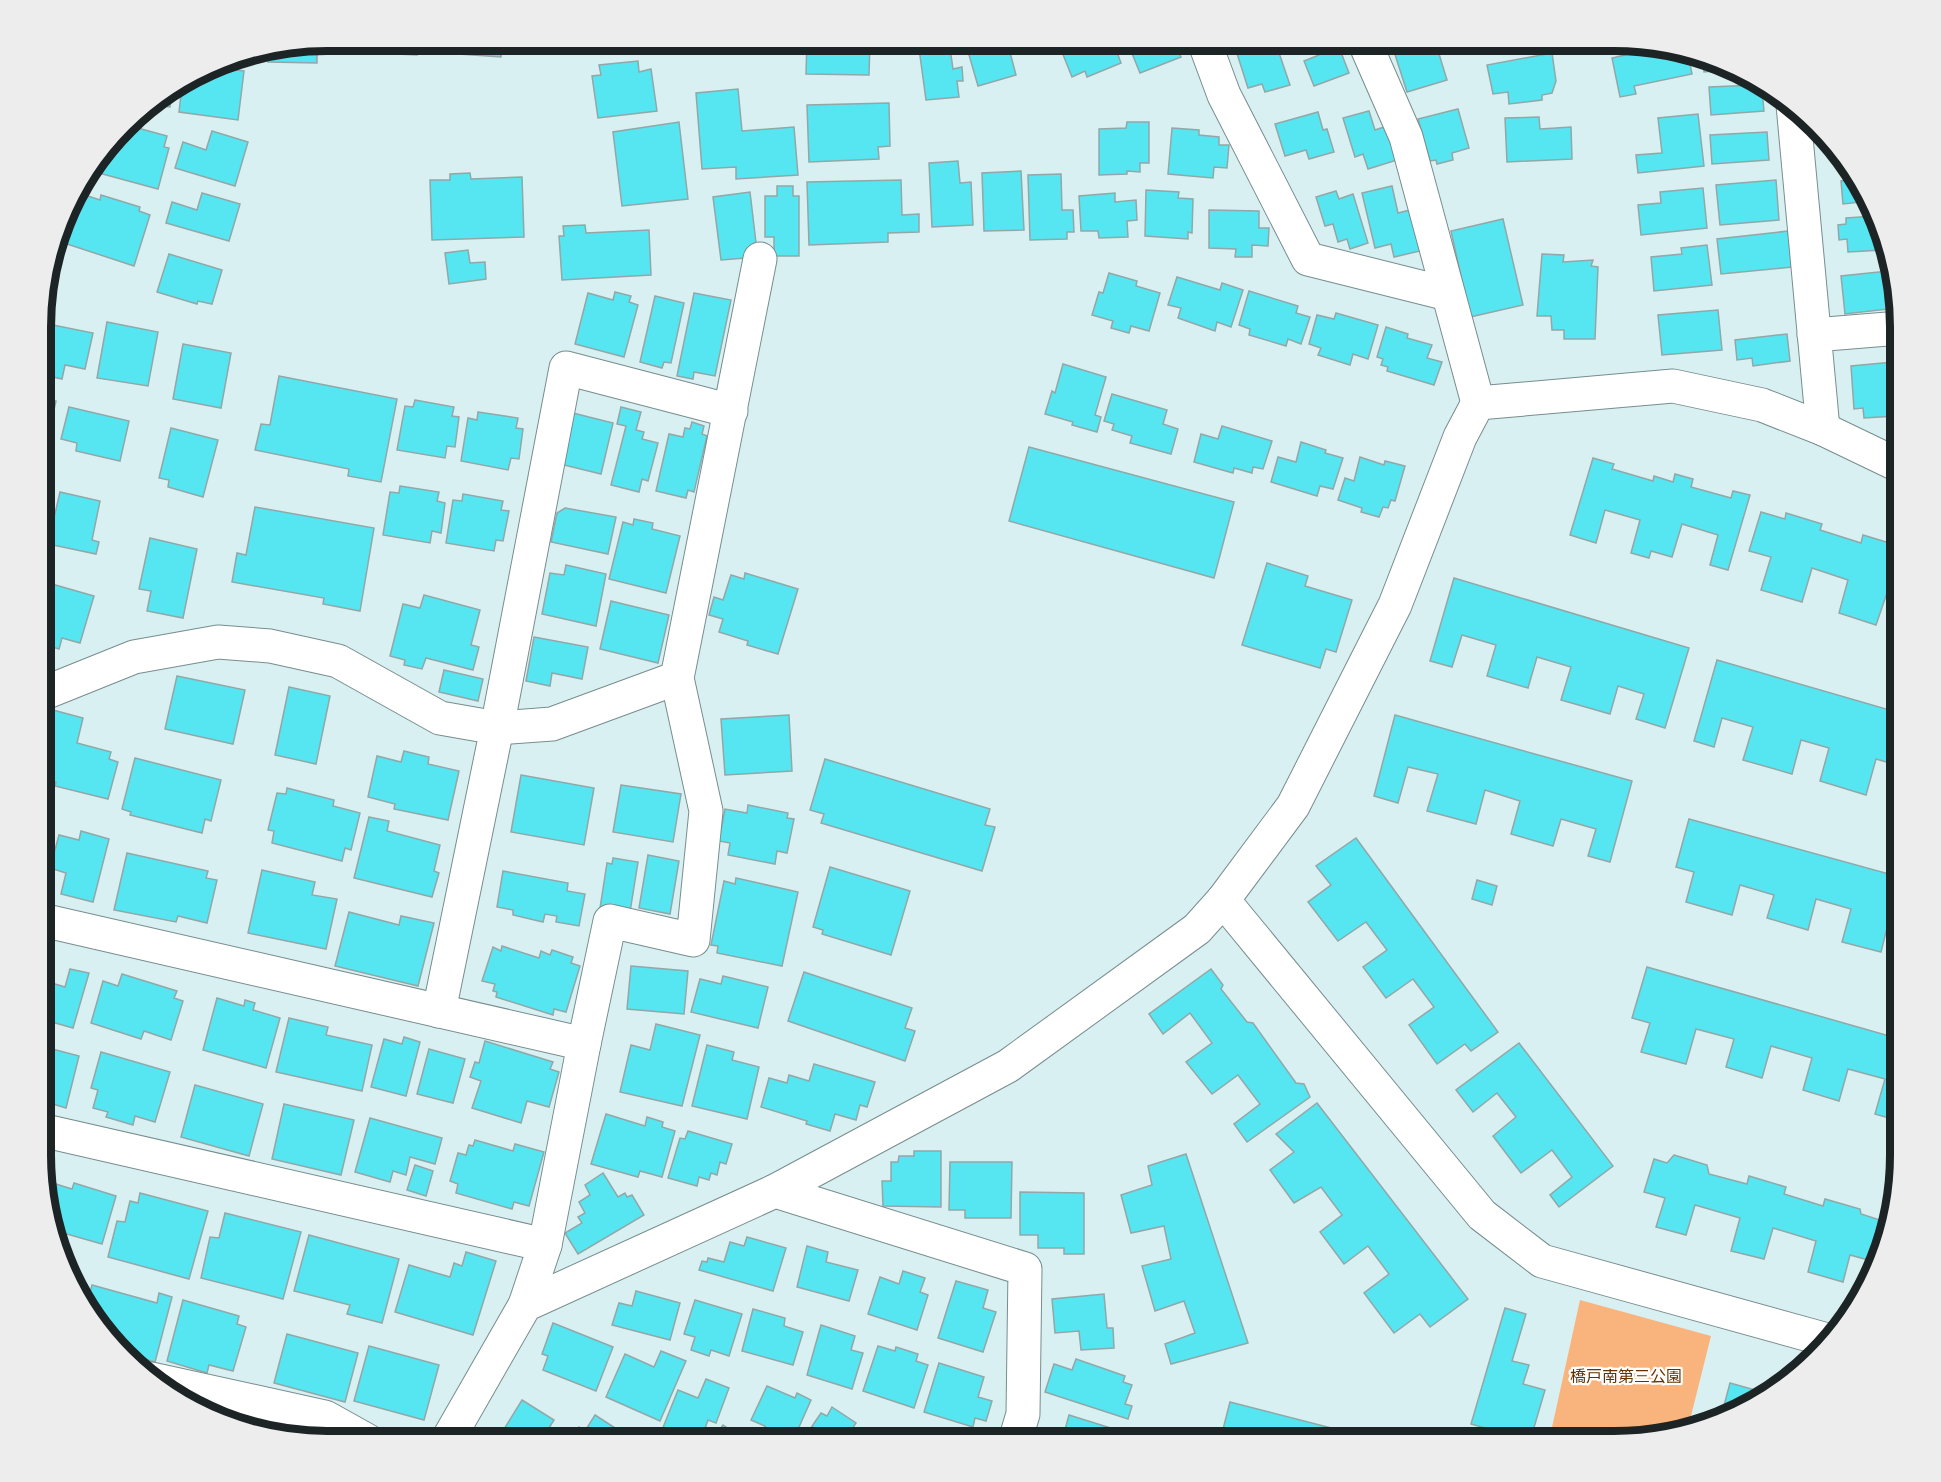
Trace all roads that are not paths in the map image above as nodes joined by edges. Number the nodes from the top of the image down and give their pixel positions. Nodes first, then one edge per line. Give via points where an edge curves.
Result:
1 (1208, 51) edge
2 (1368, 51) edge
3 (1794, 118) edge
4 (760, 260) dead end
5 (1448, 294) junction
6 (1890, 329) edge
7 (1814, 335) junction
8 (1478, 403) junction
9 (731, 411) junction
10 (1823, 429) junction
11 (1890, 461) edge
12 (677, 678) junction
13 (51, 690) edge
14 (497, 728) junction
15 (1223, 900) junction
16 (51, 922) edge
17 (439, 1011) junction
18 (584, 1044) junction
19 (51, 1132) edge
20 (775, 1191) junction
21 (545, 1245) junction
22 (525, 1305) junction
23 (1821, 1338) edge
24 (174, 1384) edge
25 (350, 1431) edge
26 (453, 1431) edge
27 (1018, 1431) edge

1 - 5 street via 1224,95 1308,259
2 - 5 street via 1406,137
3 - 7 street
4 - 9 street
5 - 8 street
6 - 7 street
7 - 10 street
8 - 10 street via 1673,386 1762,405
8 - 15 street via 1460,437 1395,605 1299,796
9 - 12 street
9 - 14 street via 566,368
10 - 11 street
12 - 14 street via 552,724
12 - 18 street via 706,811 693,940 610,921
13 - 14 street via 134,657 218,642 270,646 338,661 440,718
14 - 17 street
15 - 20 street via 1197,929 1008,1066
15 - 23 street via 1482,1215 1542,1261
16 - 17 street
17 - 18 street
18 - 21 street
19 - 21 street
20 - 22 street
20 - 27 street via 1025,1269 1023,1414
21 - 22 street
22 - 26 street
24 - 25 street via 325,1417

